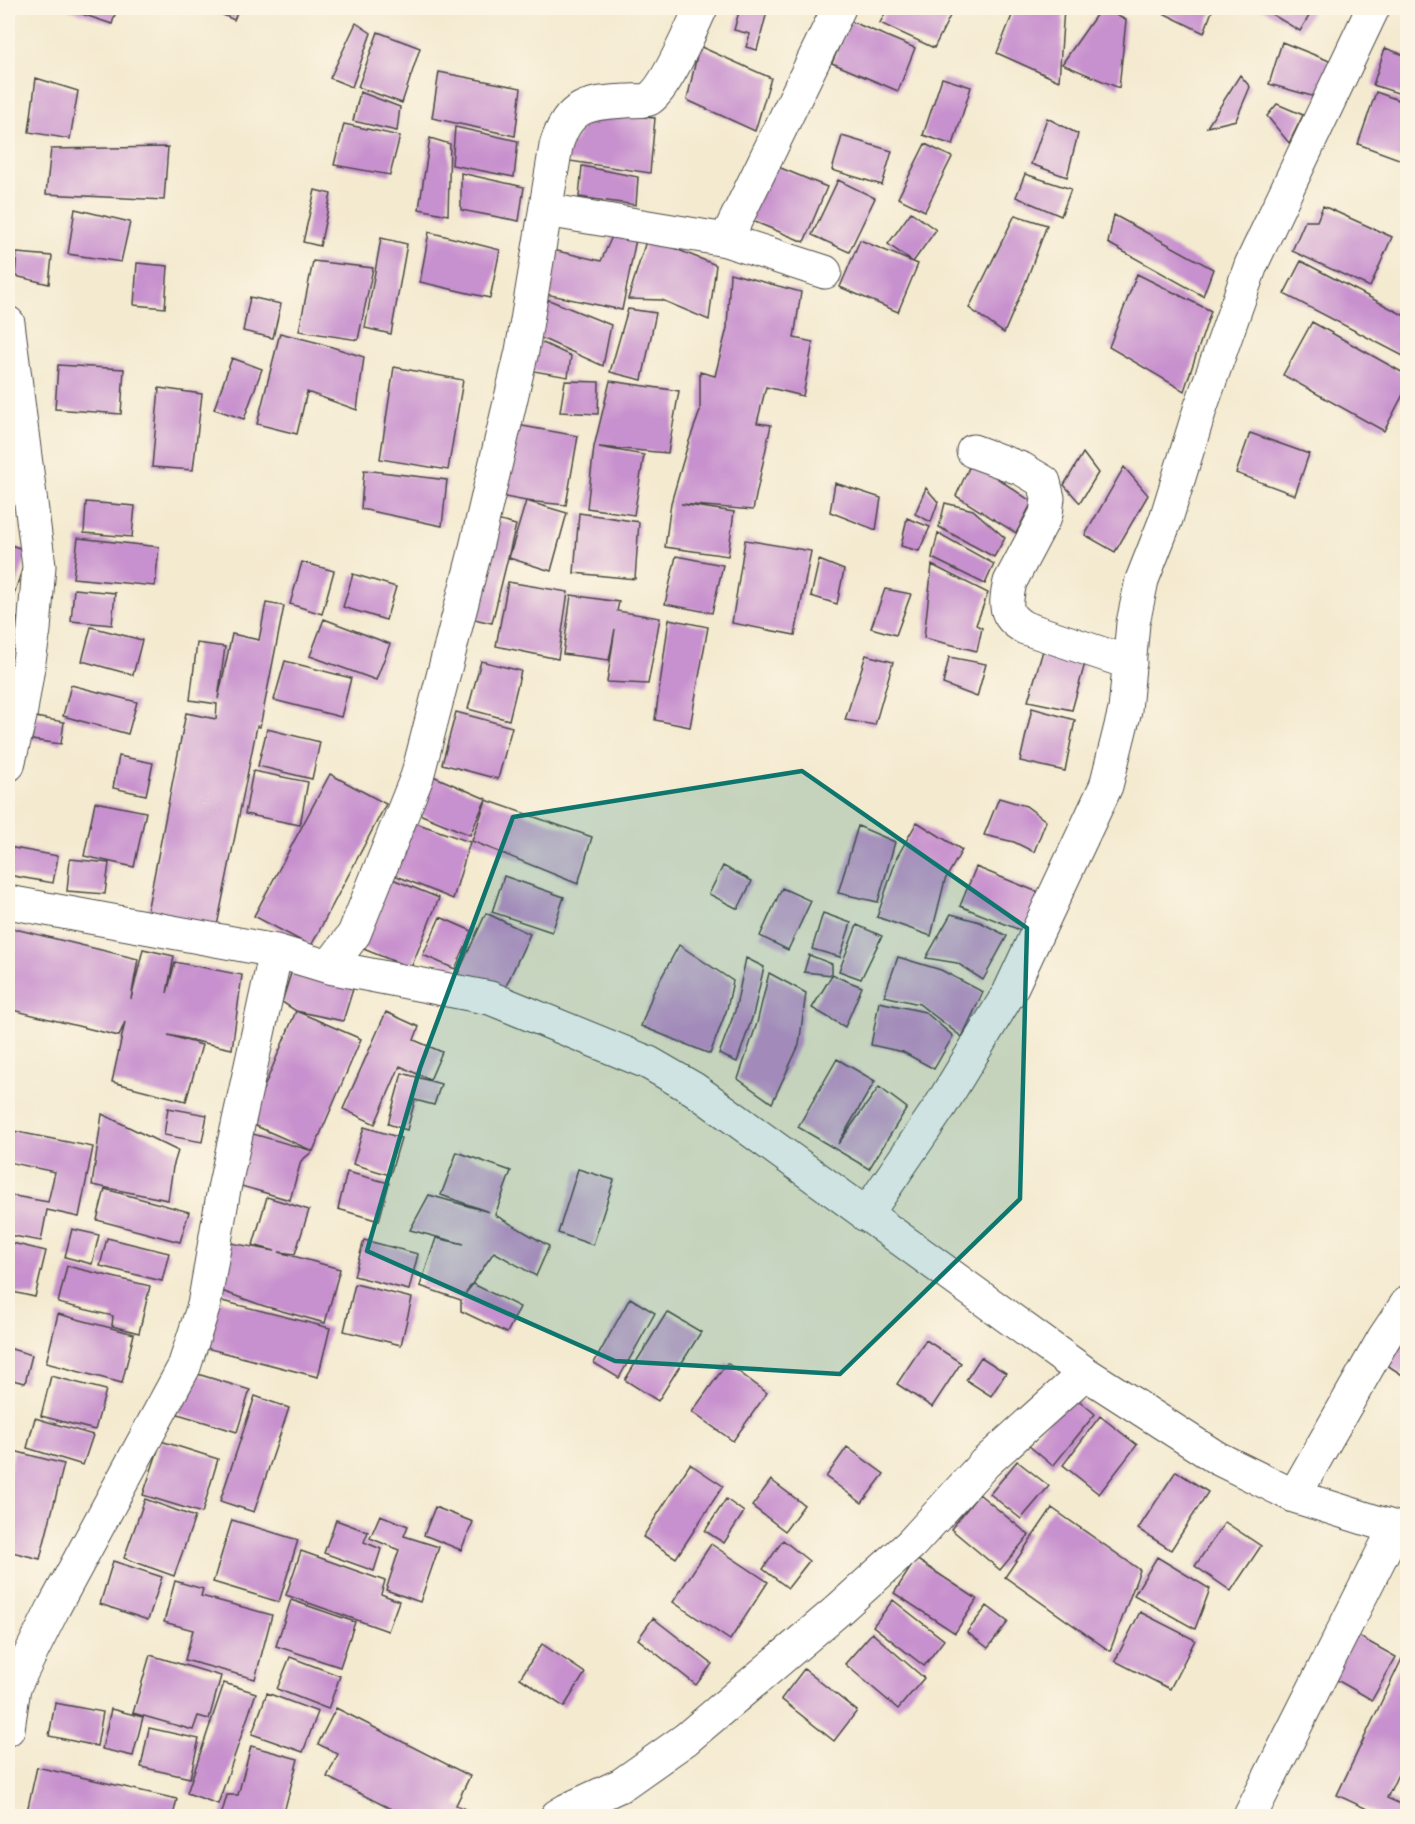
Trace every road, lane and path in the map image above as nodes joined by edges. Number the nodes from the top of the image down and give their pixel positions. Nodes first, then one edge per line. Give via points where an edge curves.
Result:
1 (701, 8) edge
2 (838, 8) edge
3 (1373, 8) edge
4 (546, 210) junction
5 (726, 240) junction
6 (825, 272) dead end
7 (8, 323) edge
8 (973, 451) dead end
9 (1130, 663) junction
10 (8, 765) edge
11 (8, 902) edge
12 (276, 951) junction
13 (328, 967) junction
14 (866, 1215) junction
15 (1407, 1302) edge
16 (1085, 1374) junction
17 (1294, 1496) junction
18 (1401, 1530) edge
19 (9, 1712) edge
20 (557, 1816) edge
21 (1250, 1816) edge

1 - 4 street via 662,87 648,100 592,103 572,115 556,146
2 - 5 street
3 - 9 street via 1251,266 1142,580
4 - 5 street
4 - 13 street via 522,351 417,777 354,934
5 - 6 street
7 - 10 street via 39,566 34,630
8 - 9 street via 1022,469 1044,482 1048,498 1046,514 1010,582 1007,611 1013,622
9 - 14 street via 1125,710 1106,786 1009,993 941,1105
11 - 12 street
12 - 13 street
12 - 19 street via 224,1189 204,1305 184,1367 53,1609 14,1687
13 - 14 street via 489,998 649,1063 694,1089
14 - 16 street
15 - 17 street
16 - 17 street via 1217,1458
16 - 20 street via 985,1463 903,1551 695,1732 621,1785
17 - 18 street
18 - 21 street

